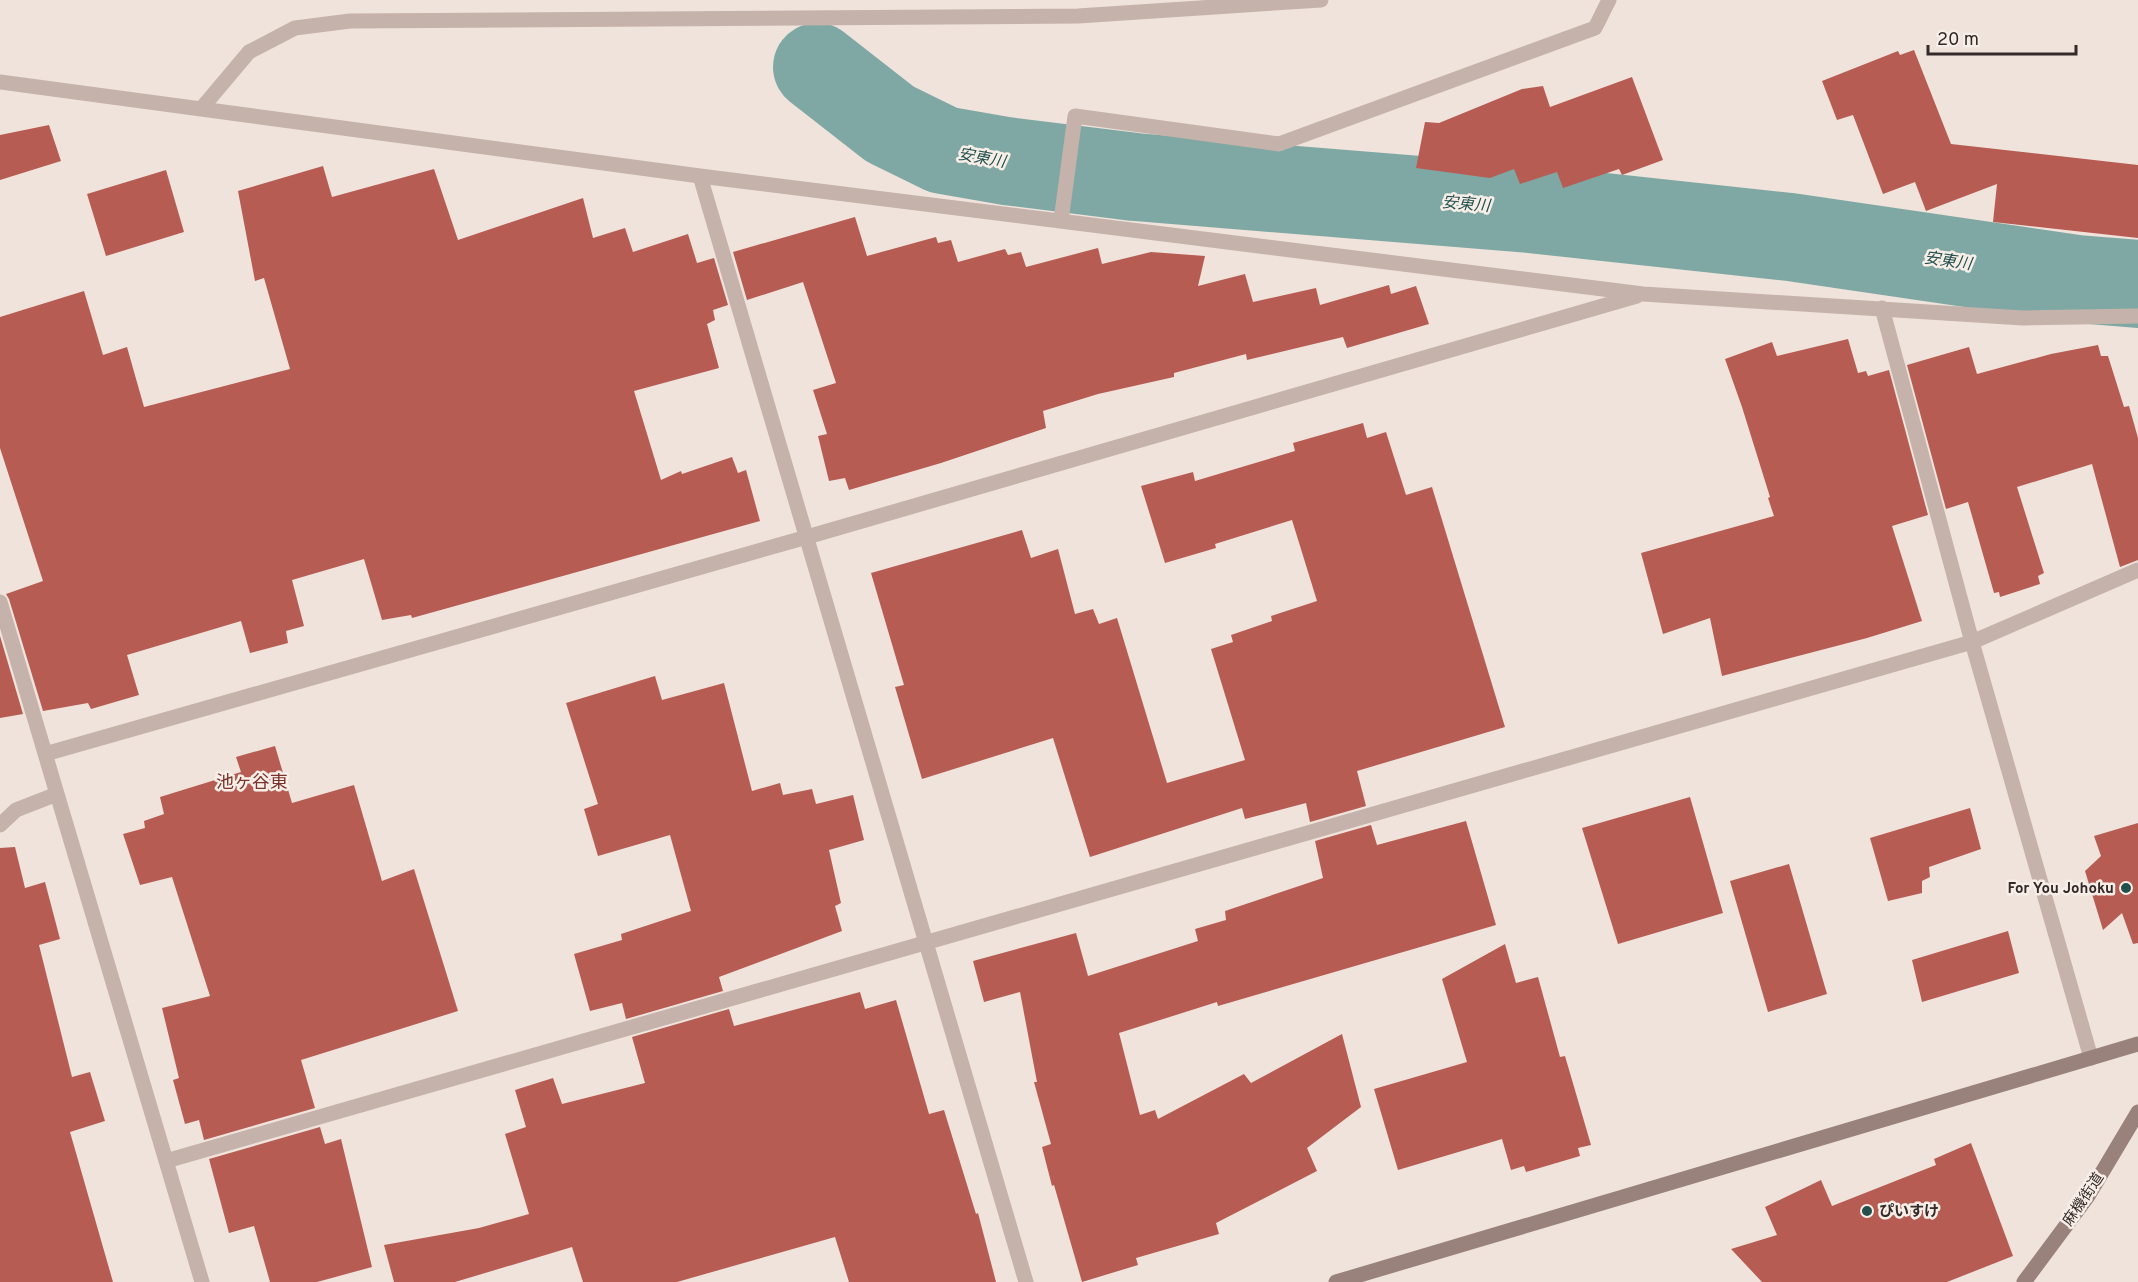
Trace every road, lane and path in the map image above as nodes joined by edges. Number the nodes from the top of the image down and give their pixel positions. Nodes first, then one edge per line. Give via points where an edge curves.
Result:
1 (1321, 0) edge
2 (1610, 0) edge
3 (0, 82) edge
4 (201, 109) junction
5 (700, 176) junction
6 (1061, 221) junction
7 (1643, 294) junction
8 (1882, 308) junction
9 (2138, 316) edge
10 (807, 537) junction
11 (2138, 570) edge
12 (0, 602) edge
13 (1972, 642) junction
14 (45, 754) junction
15 (57, 794) junction
16 (0, 825) edge
17 (926, 943) junction
18 (2138, 1044) edge
19 (2091, 1058) junction
20 (2138, 1112) edge
21 (166, 1161) junction
22 (202, 1282) edge
23 (1026, 1282) edge
24 (1336, 1282) edge
25 (2024, 1282) edge

1 - 4 street via 1078,16 350,21 295,28 249,52
2 - 6 street via 1595,28 1279,144 1076,116
3 - 4 street
4 - 5 street
5 - 6 street
5 - 10 street
6 - 7 street
7 - 8 street
7 - 10 street
8 - 9 street via 2023,318
8 - 13 street
10 - 14 street
10 - 17 street
11 - 13 street
12 - 14 street
13 - 17 street
13 - 19 street
14 - 15 street
15 - 16 street via 16,810
15 - 21 street
17 - 21 street
17 - 23 street
18 - 19 street
19 - 24 street
20 - 25 street, 麻機街道 via 2088,1196
21 - 22 street

